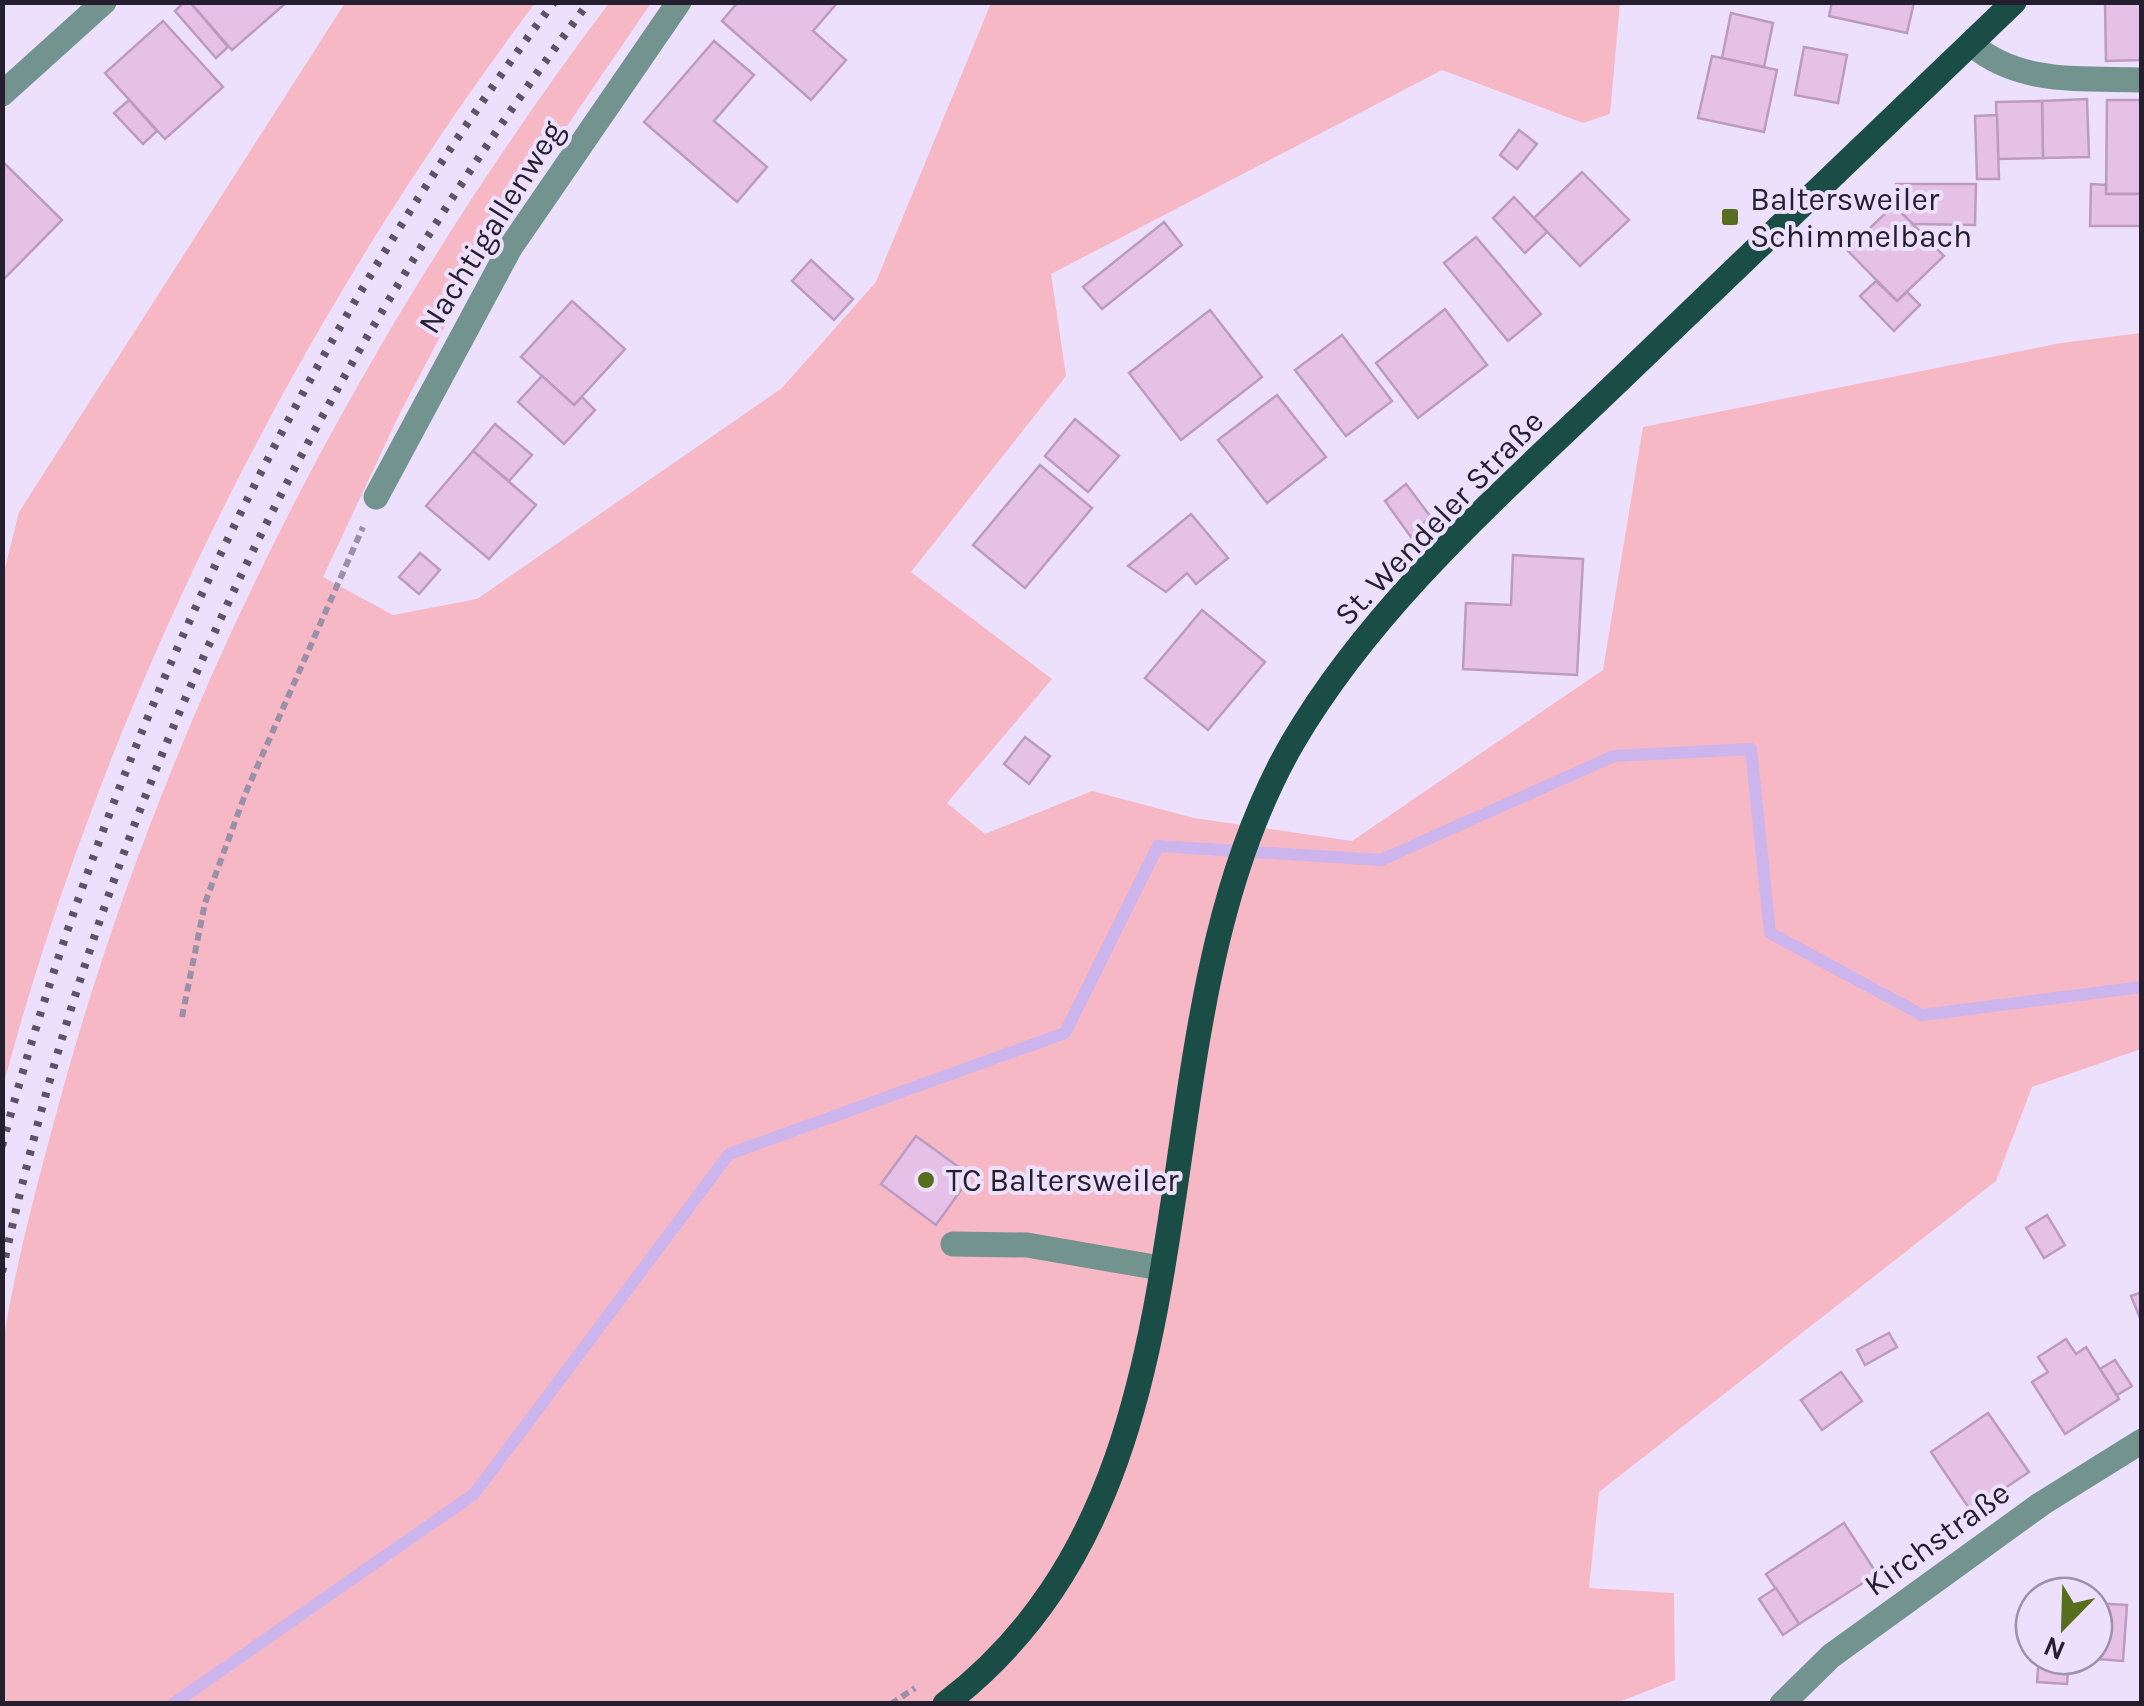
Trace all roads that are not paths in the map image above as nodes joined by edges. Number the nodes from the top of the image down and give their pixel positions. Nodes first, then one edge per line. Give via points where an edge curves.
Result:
1 (104, 2) edge
2 (679, 2) edge
3 (2014, 2) edge
4 (1971, 44) junction
5 (2142, 80) edge
6 (2, 94) edge
7 (376, 497) road end
8 (953, 1244) dead end
9 (1160, 1268) junction
10 (2142, 1441) edge
11 (945, 1704) edge
12 (1782, 1704) edge

1 - 6 street
2 - 7 street, Nachtigallenweg via 510,248
3 - 4 main road, St. Wendeler Straße
4 - 5 street via 1995,64 2040,77
4 - 9 main road, St. Wendeler Straße via 1481,513 1389,610 1293,742 1231,888 1192,1067
8 - 9 street via 1027,1245
9 - 11 main road, St. Wendeler Straße via 1141,1388 1098,1513 1039,1608 988,1671
10 - 12 street, Kirchstraße via 2041,1504 1830,1656

